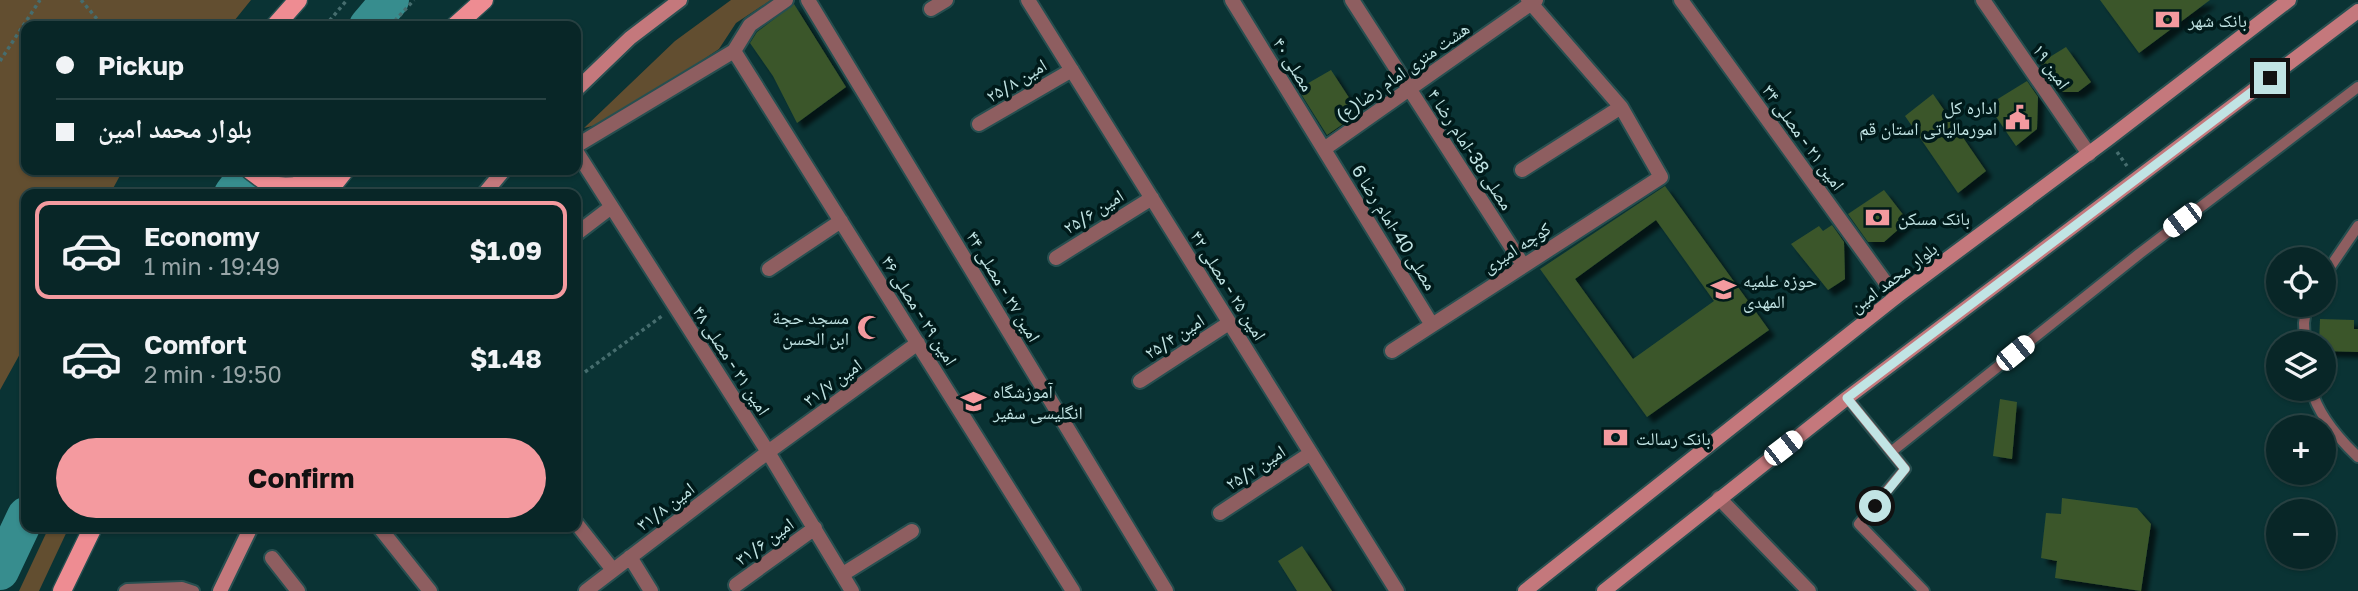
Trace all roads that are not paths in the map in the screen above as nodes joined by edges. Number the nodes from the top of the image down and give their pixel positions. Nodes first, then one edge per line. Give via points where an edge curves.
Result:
1 (298, 0) edge
2 (485, 0) edge
3 (680, 0) edge
4 (786, 0) edge
5 (808, 0) edge
6 (946, 0) edge
7 (1028, 0) edge
8 (1232, 0) edge
9 (1352, 0) edge
10 (1681, 0) edge
11 (1983, 0) edge
12 (2289, 0) edge
13 (1532, 1) edge
14 (931, 9) dead end
15 (2358, 11) edge
16 (279, 21) edge
17 (461, 21) edge
18 (734, 51) junction
19 (1072, 70) junction
20 (581, 85) edge
21 (2358, 87) edge
22 (1409, 89) junction
23 (1621, 107) junction
24 (979, 124) dead end
25 (581, 143) edge
26 (1324, 149) junction
27 (2089, 154) junction
28 (581, 159) edge
29 (1522, 170) dead end
30 (256, 175) edge
31 (326, 175) edge
32 (341, 175) edge
33 (500, 175) edge
34 (271, 189) edge
35 (330, 189) edge
36 (488, 189) edge
37 (1152, 198) junction
38 (610, 208) junction
39 (841, 221) junction
40 (2358, 226) edge
41 (581, 230) edge
42 (1056, 258) dead end
43 (2336, 258) edge
44 (1524, 265) junction
45 (769, 270) dead end
46 (1896, 297) junction
47 (1229, 323) junction
48 (1432, 324) junction
49 (918, 343) junction
50 (1392, 351) dead end
51 (1140, 381) dead end
52 (1847, 398) junction
53 (2315, 401) edge
54 (768, 452) junction
55 (1891, 452) junction
56 (1311, 453) junction
57 (2358, 457) edge
58 (1719, 498) junction
59 (1220, 513) dead end
60 (815, 528) junction
61 (581, 530) edge
62 (912, 531) dead end
63 (91, 532) edge
64 (249, 532) edge
65 (383, 532) edge
66 (630, 557) junction
67 (272, 558) dead end
68 (612, 570) junction
69 (843, 575) junction
70 (736, 585) dead end
71 (62, 591) edge
72 (124, 591) edge
73 (194, 591) edge
74 (220, 591) edge
75 (298, 591) edge
76 (430, 591) edge
77 (586, 591) edge
78 (651, 591) edge
79 (852, 591) edge
80 (1073, 591) edge
81 (1167, 591) edge
82 (1397, 591) edge
83 (1525, 591) edge
84 (1604, 591) edge
85 (1809, 591) edge
86 (1924, 591) edge

1 - 16 main road
2 - 17 main road
3 - 20 main road via 630,38
4 - 18 street via 750,25
5 - 81 street, امین ۲۷ - مصلی ۴۴
6 - 14 street
7 - 19 street, امین ۲۵ - مصلی ۴۲
8 - 26 street, مصلی ۴۰
9 - 22 street, مصلی 38-امام رضا ۴
10 - 46 street, امین ۲۱ - مصلی ۳۴
11 - 27 street, امین ۱۹
12 - 27 main road, بلوار محمد امین
13 - 22 street, هشت متری امام رضا(ع)
13 - 23 street
15 - 52 main road
18 - 25 street
18 - 39 street, امین ۲۹ - مصلی ۴۶
19 - 24 street, امین ۲۵/۸
19 - 37 street, امین ۲۵ - مصلی ۴۲
21 - 55 lane via 2138,254
22 - 26 street, هشت متری امام رضا(ع)
22 - 44 street, مصلی 38-امام رضا ۴
23 - 29 street
23 - 44 street, کوچه امیری via 1661,177
26 - 48 street, مصلی 40-امام رضا 6
27 - 46 main road, بلوار محمد امین
28 - 38 street, امین ۳۱ - مصلی ۴۸
30 - 34 main road
31 - 34 main road via 308,184
32 - 35 main road
33 - 36 main road
37 - 42 street, امین ۲۵/۶
37 - 47 street, امین ۲۵ - مصلی ۴۲
38 - 41 street
38 - 54 street, امین ۳۱ - مصلی ۴۸
39 - 45 street
39 - 49 street, امین ۲۹ - مصلی ۴۶
40 - 43 lane
44 - 48 street, کوچه امیری
46 - 83 main road, بلوار محمد امین
47 - 51 street, امین ۲۵/۴
47 - 56 street, امین ۲۵ - مصلی ۴۲
48 - 50 street, کوچه امیری
49 - 54 street, امین ۳۱/۷
49 - 80 street, امین ۲۹ - مصلی ۴۶
52 - 55 lane
52 - 58 main road
53 - 57 lane
54 - 60 street, امین ۳۱ - مصلی ۴۸
54 - 66 street, امین ۳۱/۸
55 - 86 lane via 1905,469 1859,524
56 - 59 street, امین ۲۵/۲
56 - 82 street, امین ۲۵ - مصلی ۴۲
58 - 84 main road
58 - 85 street
60 - 69 street, امین ۳۱ - مصلی ۴۸
60 - 70 street, امین ۳۱/۶
61 - 68 street
62 - 69 street
63 - 71 main road
64 - 74 main road
65 - 76 street
66 - 68 street, امین ۳۱/۸
66 - 78 street
67 - 75 street
68 - 77 street, امین ۳۱/۸
69 - 79 street, امین ۳۱ - مصلی ۴۸
72 - 73 lane via 182,587

